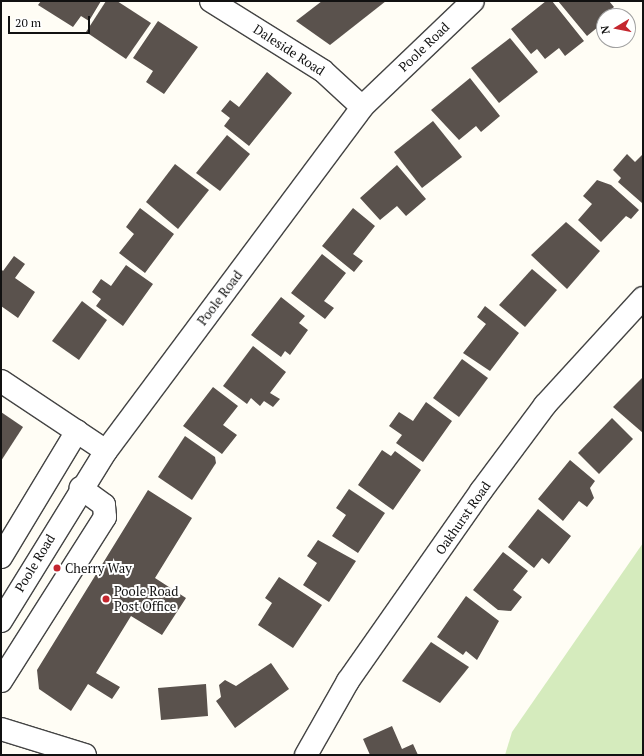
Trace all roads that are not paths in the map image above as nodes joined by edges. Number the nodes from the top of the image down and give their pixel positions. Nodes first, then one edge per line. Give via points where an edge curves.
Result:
1 (211, 1) edge
2 (473, 1) edge
3 (362, 106) junction
4 (643, 298) edge
5 (1, 381) edge
6 (77, 431) junction
7 (106, 451) junction
8 (81, 488) junction
9 (1, 557) edge
10 (1, 621) edge
11 (1, 680) edge
12 (1, 729) edge
13 (85, 755) edge
14 (306, 755) edge

1 - 3 street, Daleside Road via 323,71
2 - 3 street, Poole Road
3 - 7 street, Poole Road
4 - 14 street, Oakhurst Road via 545,405 481,491 348,681
5 - 6 street
6 - 7 street
6 - 9 street
7 - 8 street, Poole Road
8 - 10 street, Poole Road
8 - 11 street via 104,505 105,517
12 - 13 street

